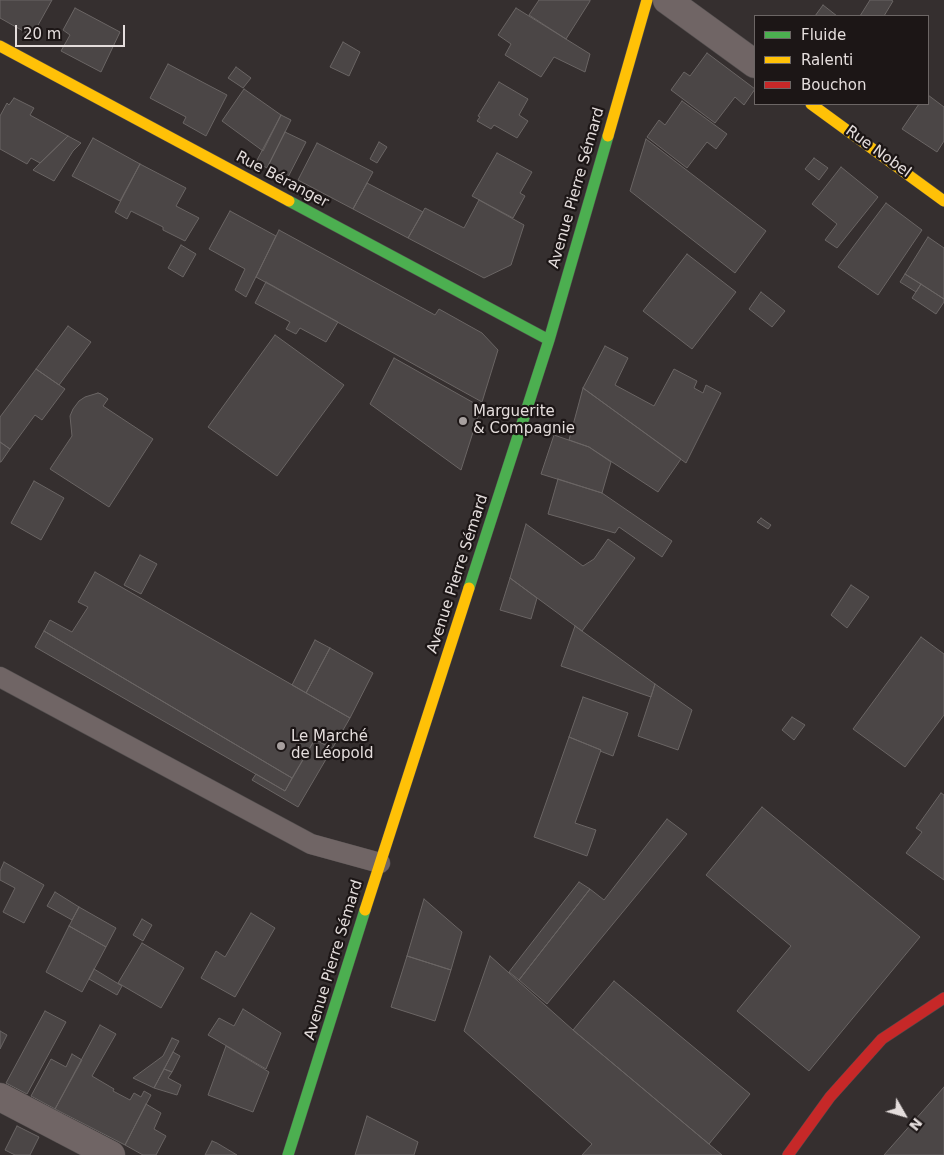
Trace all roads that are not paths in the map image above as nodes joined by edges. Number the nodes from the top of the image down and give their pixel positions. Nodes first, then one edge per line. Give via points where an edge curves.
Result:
1 (647, 0) edge
2 (667, 0) edge
3 (0, 46) edge
4 (754, 63) edge
5 (812, 105) edge
6 (944, 201) edge
7 (549, 340) junction
8 (0, 677) edge
9 (380, 863) junction
10 (944, 998) edge
11 (0, 1097) edge
12 (111, 1155) edge
13 (288, 1155) edge
14 (788, 1155) edge

1 - 7 main road, Avenue Pierre Sémard
2 - 4 street
3 - 7 main road, Rue Béranger
5 - 6 main road, Rue Nobel
7 - 9 main road, Avenue Pierre Sémard
8 - 9 lane via 311,844
9 - 13 main road, Avenue Pierre Sémard
10 - 14 main road via 882,1039 830,1097
11 - 12 street

